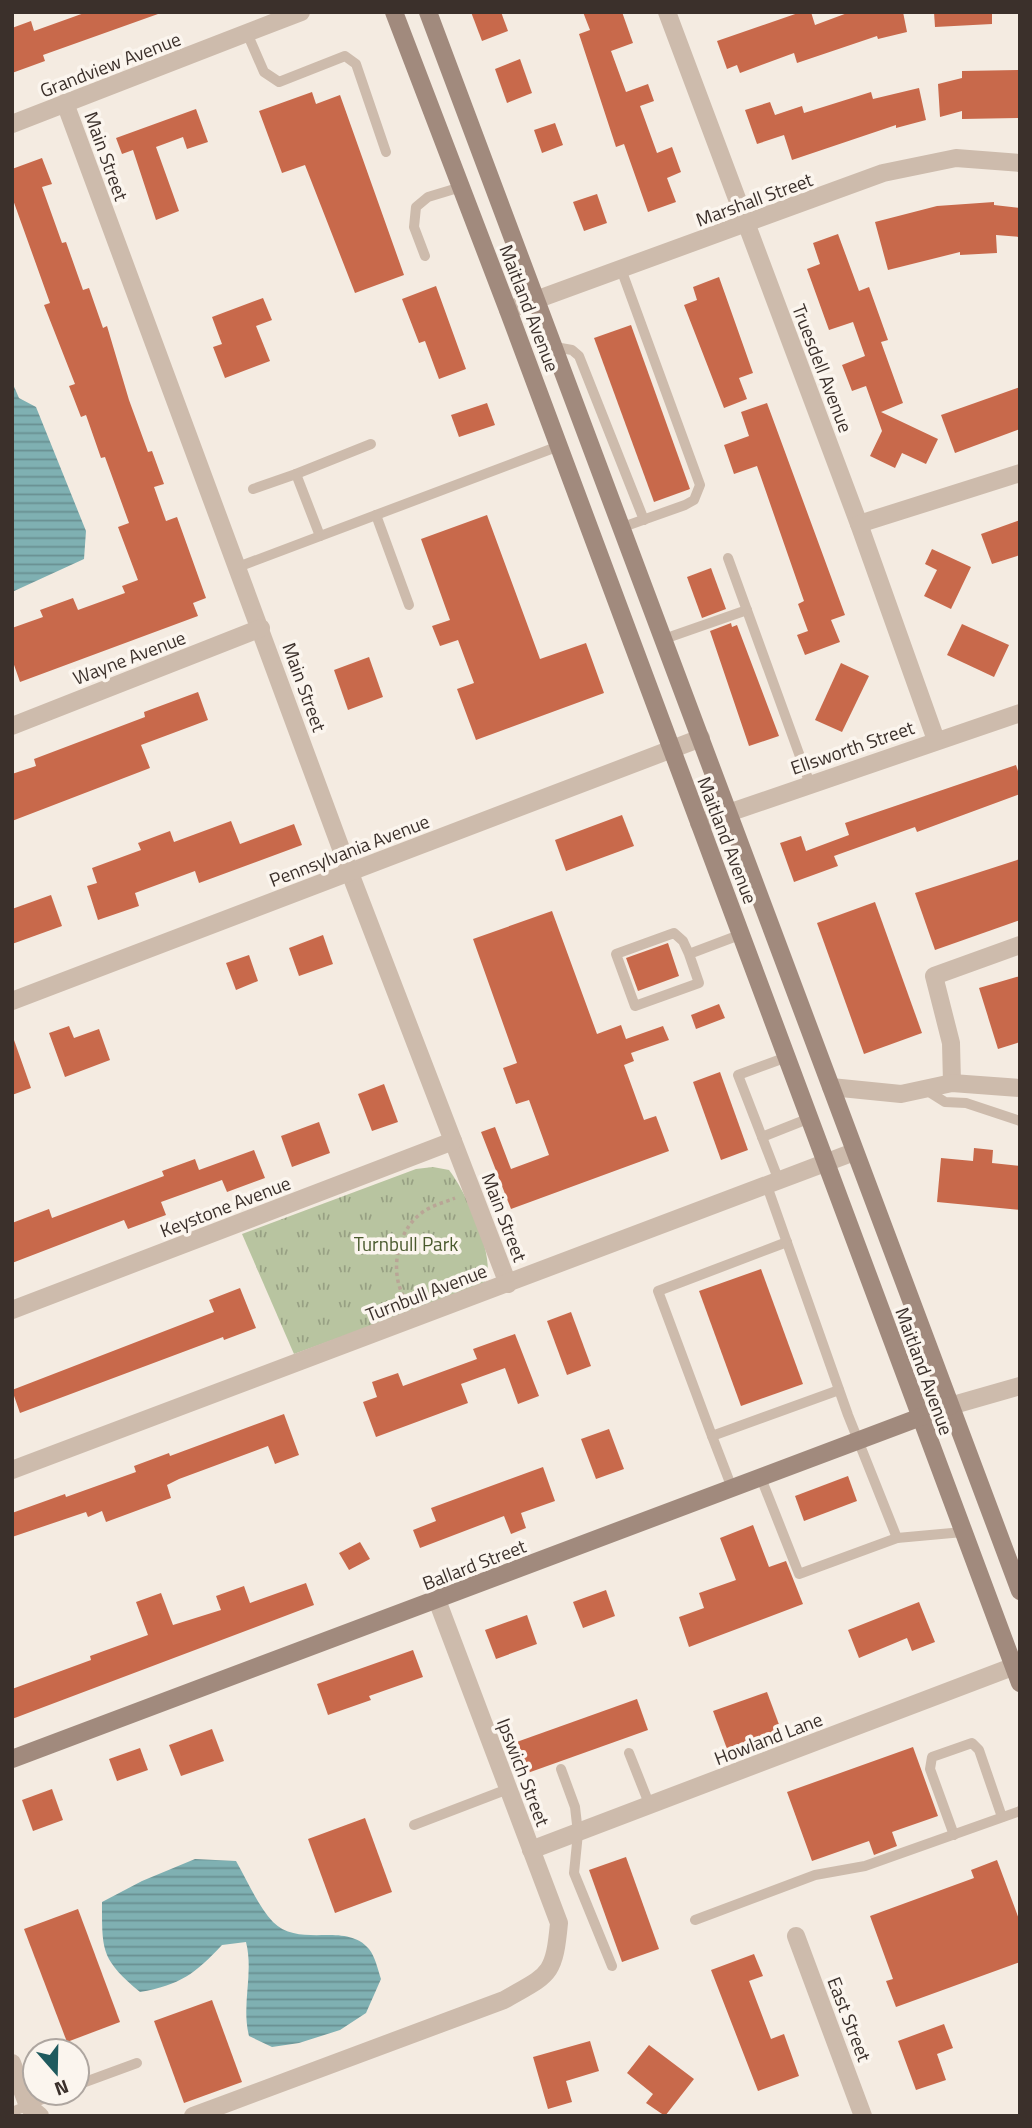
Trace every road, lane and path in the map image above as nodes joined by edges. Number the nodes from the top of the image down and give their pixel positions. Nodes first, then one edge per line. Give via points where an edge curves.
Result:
1 (301, 12) edge
2 (394, 12) edge
3 (428, 12) edge
4 (667, 12) edge
5 (247, 33) junction
6 (65, 103) junction
7 (12, 124) edge
8 (386, 152) dead end
9 (1020, 163) edge
10 (461, 187) junction
11 (746, 224) junction
12 (425, 256) dead end
13 (621, 269) junction
14 (538, 299) junction
15 (508, 310) junction
16 (555, 347) junction
17 (371, 444) dead end
18 (559, 446) junction
19 (1020, 473) edge
20 (296, 474) junction
21 (253, 489) dead end
22 (376, 515) junction
23 (644, 520) junction
24 (859, 524) junction
25 (622, 527) junction
26 (320, 536) junction
27 (728, 558) dead end
28 (238, 567) junction
29 (409, 605) dead end
30 (747, 611) junction
31 (261, 628) junction
32 (664, 639) junction
33 (1020, 713) edge
34 (12, 726) edge
35 (701, 738) junction
36 (936, 740) junction
37 (672, 749) junction
38 (810, 784) junction
39 (728, 812) junction
40 (699, 823) junction
41 (350, 873) junction
42 (742, 934) junction
43 (1020, 945) edge
44 (689, 954) junction
45 (12, 1002) edge
46 (787, 1057) junction
47 (952, 1083) junction
48 (831, 1087) junction
49 (1020, 1088) edge
50 (925, 1089) junction
51 (810, 1118) junction
52 (1020, 1121) edge
53 (762, 1137) junction
54 (453, 1141) junction
55 (853, 1152) junction
56 (826, 1162) junction
57 (773, 1183) junction
58 (473, 1192) junction
59 (787, 1242) junction
60 (508, 1284) junction
61 (12, 1310) edge
62 (419, 1317) junction
63 (1020, 1387) edge
64 (839, 1390) junction
65 (950, 1406) junction
66 (920, 1418) junction
67 (712, 1436) junction
68 (858, 1441) junction
69 (12, 1470) edge
70 (761, 1478) junction
71 (732, 1489) junction
72 (963, 1532) junction
73 (897, 1538) junction
74 (1020, 1591) edge
75 (437, 1600) junction
76 (1018, 1671) edge
77 (629, 1753) dead end
78 (12, 1759) edge
79 (561, 1769) dead end
80 (508, 1789) junction
81 (650, 1806) junction
82 (1020, 1811) edge
83 (1002, 1817) junction
84 (414, 1825) dead end
85 (578, 1833) junction
86 (954, 1835) junction
87 (531, 1850) junction
88 (695, 1920) dead end
89 (796, 1936) dead end
90 (612, 1966) dead end
91 (12, 2063) edge
92 (137, 2063) dead end
93 (91, 2080) edge
94 (27, 2111) edge
95 (194, 2116) edge
96 (863, 2116) edge

1 - 5 street, Grandview Avenue
2 - 10 main road, Maitland Avenue
3 - 14 main road, Maitland Avenue
4 - 11 street, Truesdell Avenue
5 - 6 street, Grandview Avenue
5 - 8 lane via 264,72 279,82 345,56 356,64
6 - 7 street, Grandview Avenue
6 - 28 street, Main Street
9 - 11 street, Marshall Street via 956,158 883,173
10 - 12 lane via 428,197 416,207 414,228
10 - 15 main road, Maitland Avenue
11 - 13 street, Marshall Street
11 - 24 street, Truesdell Avenue
13 - 14 street, Marshall Street
13 - 23 lane via 700,485 694,500
14 - 15 street, Marshall Street
14 - 16 main road, Maitland Avenue
15 - 18 main road, Maitland Avenue
16 - 23 lane via 579,356
16 - 25 main road, Maitland Avenue
17 - 20 lane
18 - 22 lane
18 - 37 main road, Maitland Avenue
19 - 24 street
20 - 21 lane
20 - 26 lane
22 - 26 lane
22 - 29 lane
23 - 25 lane
24 - 36 street, Truesdell Avenue
25 - 32 main road, Maitland Avenue
26 - 28 lane
27 - 30 lane
28 - 31 street, Main Street
30 - 32 lane
30 - 38 lane
31 - 34 street, Wayne Avenue
31 - 41 street, Main Street
32 - 35 main road, Maitland Avenue
33 - 36 street, Ellsworth Street
35 - 37 street, Pennsylvania Avenue
35 - 39 main road, Maitland Avenue
36 - 38 street, Ellsworth Street
37 - 40 main road, Maitland Avenue
37 - 41 street, Pennsylvania Avenue
38 - 39 street, Ellsworth Street
39 - 40 street, Ellsworth Street
39 - 48 main road, Maitland Avenue
40 - 42 main road, Maitland Avenue
41 - 45 street, Pennsylvania Avenue
41 - 54 street, Main Street
42 - 44 lane
42 - 46 main road, Maitland Avenue
43 - 47 street via 934,976 951,1043
44 - 44 lane via 674,933 616,954 635,1006 699,983
46 - 51 main road, Maitland Avenue
46 - 53 lane via 738,1076
47 - 49 street
47 - 50 street
48 - 50 street via 901,1094
48 - 55 main road, Maitland Avenue
50 - 52 lane via 944,1102 966,1103
51 - 53 lane
51 - 56 main road, Maitland Avenue
53 - 57 lane
54 - 58 street, Main Street
54 - 61 street, Keystone Avenue
55 - 56 street, Turnbull Avenue
55 - 65 main road, Maitland Avenue
56 - 57 street, Turnbull Avenue
56 - 66 main road, Maitland Avenue
57 - 59 lane
57 - 60 street, Turnbull Avenue
58 - 60 street, Main Street
58 - 62 path via 416,1217 402,1242 396,1280
59 - 64 lane
59 - 67 lane via 658,1291
60 - 62 street, Turnbull Avenue
62 - 69 street, Turnbull Avenue
63 - 65 street
64 - 67 lane
64 - 68 lane
65 - 66 main road, Ballard Street
65 - 74 main road, Maitland Avenue
66 - 68 main road, Ballard Street
66 - 72 main road, Maitland Avenue
67 - 71 lane
68 - 70 main road, Ballard Street
68 - 73 lane
70 - 71 main road, Ballard Street
70 - 73 lane via 799,1574
71 - 75 main road, Ballard Street
72 - 73 lane
72 - 76 main road, Maitland Avenue
75 - 78 main road, Ballard Street
75 - 80 street, Ipswich Street
76 - 81 street, Howland Lane
77 - 81 lane
79 - 85 lane via 575,1807
80 - 84 lane
80 - 87 street, Ipswich Street
81 - 85 street, Howland Lane
82 - 83 lane
83 - 86 lane
83 - 86 lane via 979,1750 972,1743 932,1757 930,1769
85 - 87 street, Howland Lane
85 - 90 lane via 574,1873
86 - 88 lane via 865,1866 815,1875
87 - 95 street, Ipswich Street via 559,1923 556,1961 544,1977 504,2000
89 - 96 street, East Street
91 - 94 street
92 - 93 lane

